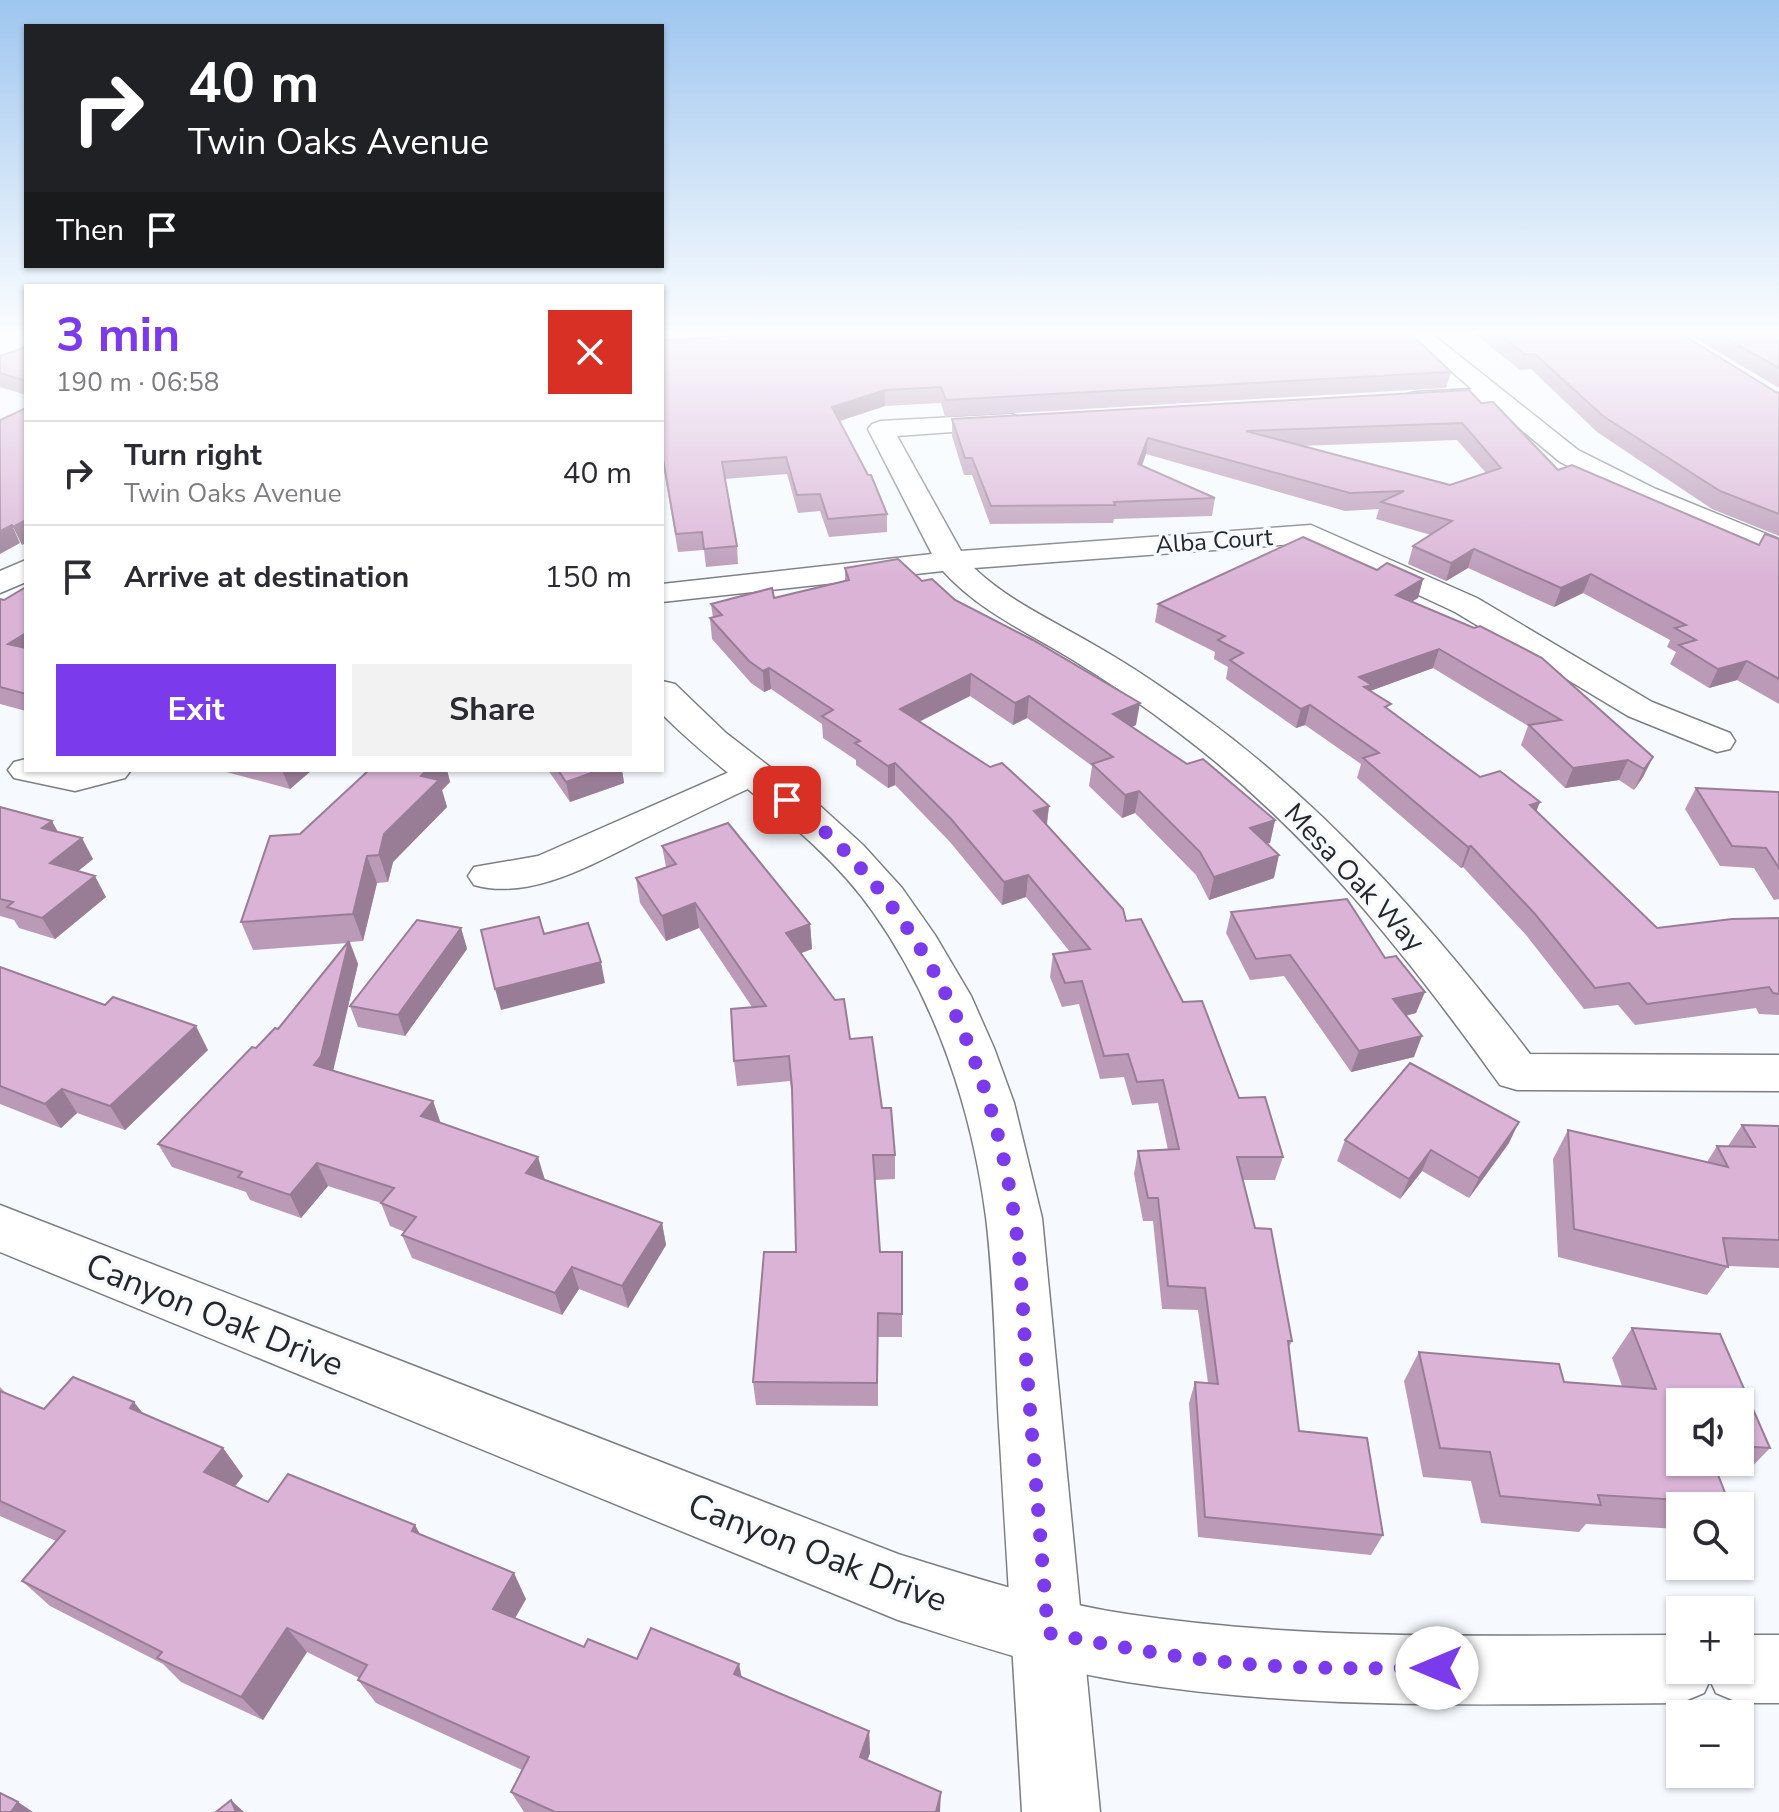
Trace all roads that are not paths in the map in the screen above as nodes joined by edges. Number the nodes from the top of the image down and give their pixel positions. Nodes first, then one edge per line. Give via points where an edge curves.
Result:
1 (1515, 415) edge
2 (1038, 420) edge
3 (1779, 549) edge
4 (951, 561) junction
5 (24, 570) edge
6 (0, 584) edge
7 (664, 593) edge
8 (664, 694) edge
9 (1717, 741) dead end
10 (0, 763) edge
11 (24, 769) edge
12 (36, 772) edge
13 (105, 772) edge
14 (752, 773) junction
15 (488, 876) dead end
16 (1779, 1073) edge
17 (0, 1228) edge
18 (1048, 1633) junction
19 (1666, 1669) edge
20 (1754, 1669) edge
21 (1779, 1669) edge
22 (1061, 1812) edge

1 - 3 street via 1612,480
2 - 4 street via 881,429
4 - 7 street, Alba Court
4 - 9 street, Alba Court via 1311,534 1466,605 1640,709
4 - 16 street, Mesa Oak Way via 999,605 1146,692 1268,787 1391,910 1517,1072
5 - 6 street
8 - 14 street via 696,730
10 - 11 street
12 - 13 street via 75,780
14 - 15 street via 551,866
14 - 18 street via 831,838 904,922 961,1025 984,1081 1014,1218
17 - 18 street, Canyon Oak Drive via 898,1587
18 - 19 street, Canyon Oak Drive via 1219,1662 1315,1668
18 - 22 street
20 - 21 street

